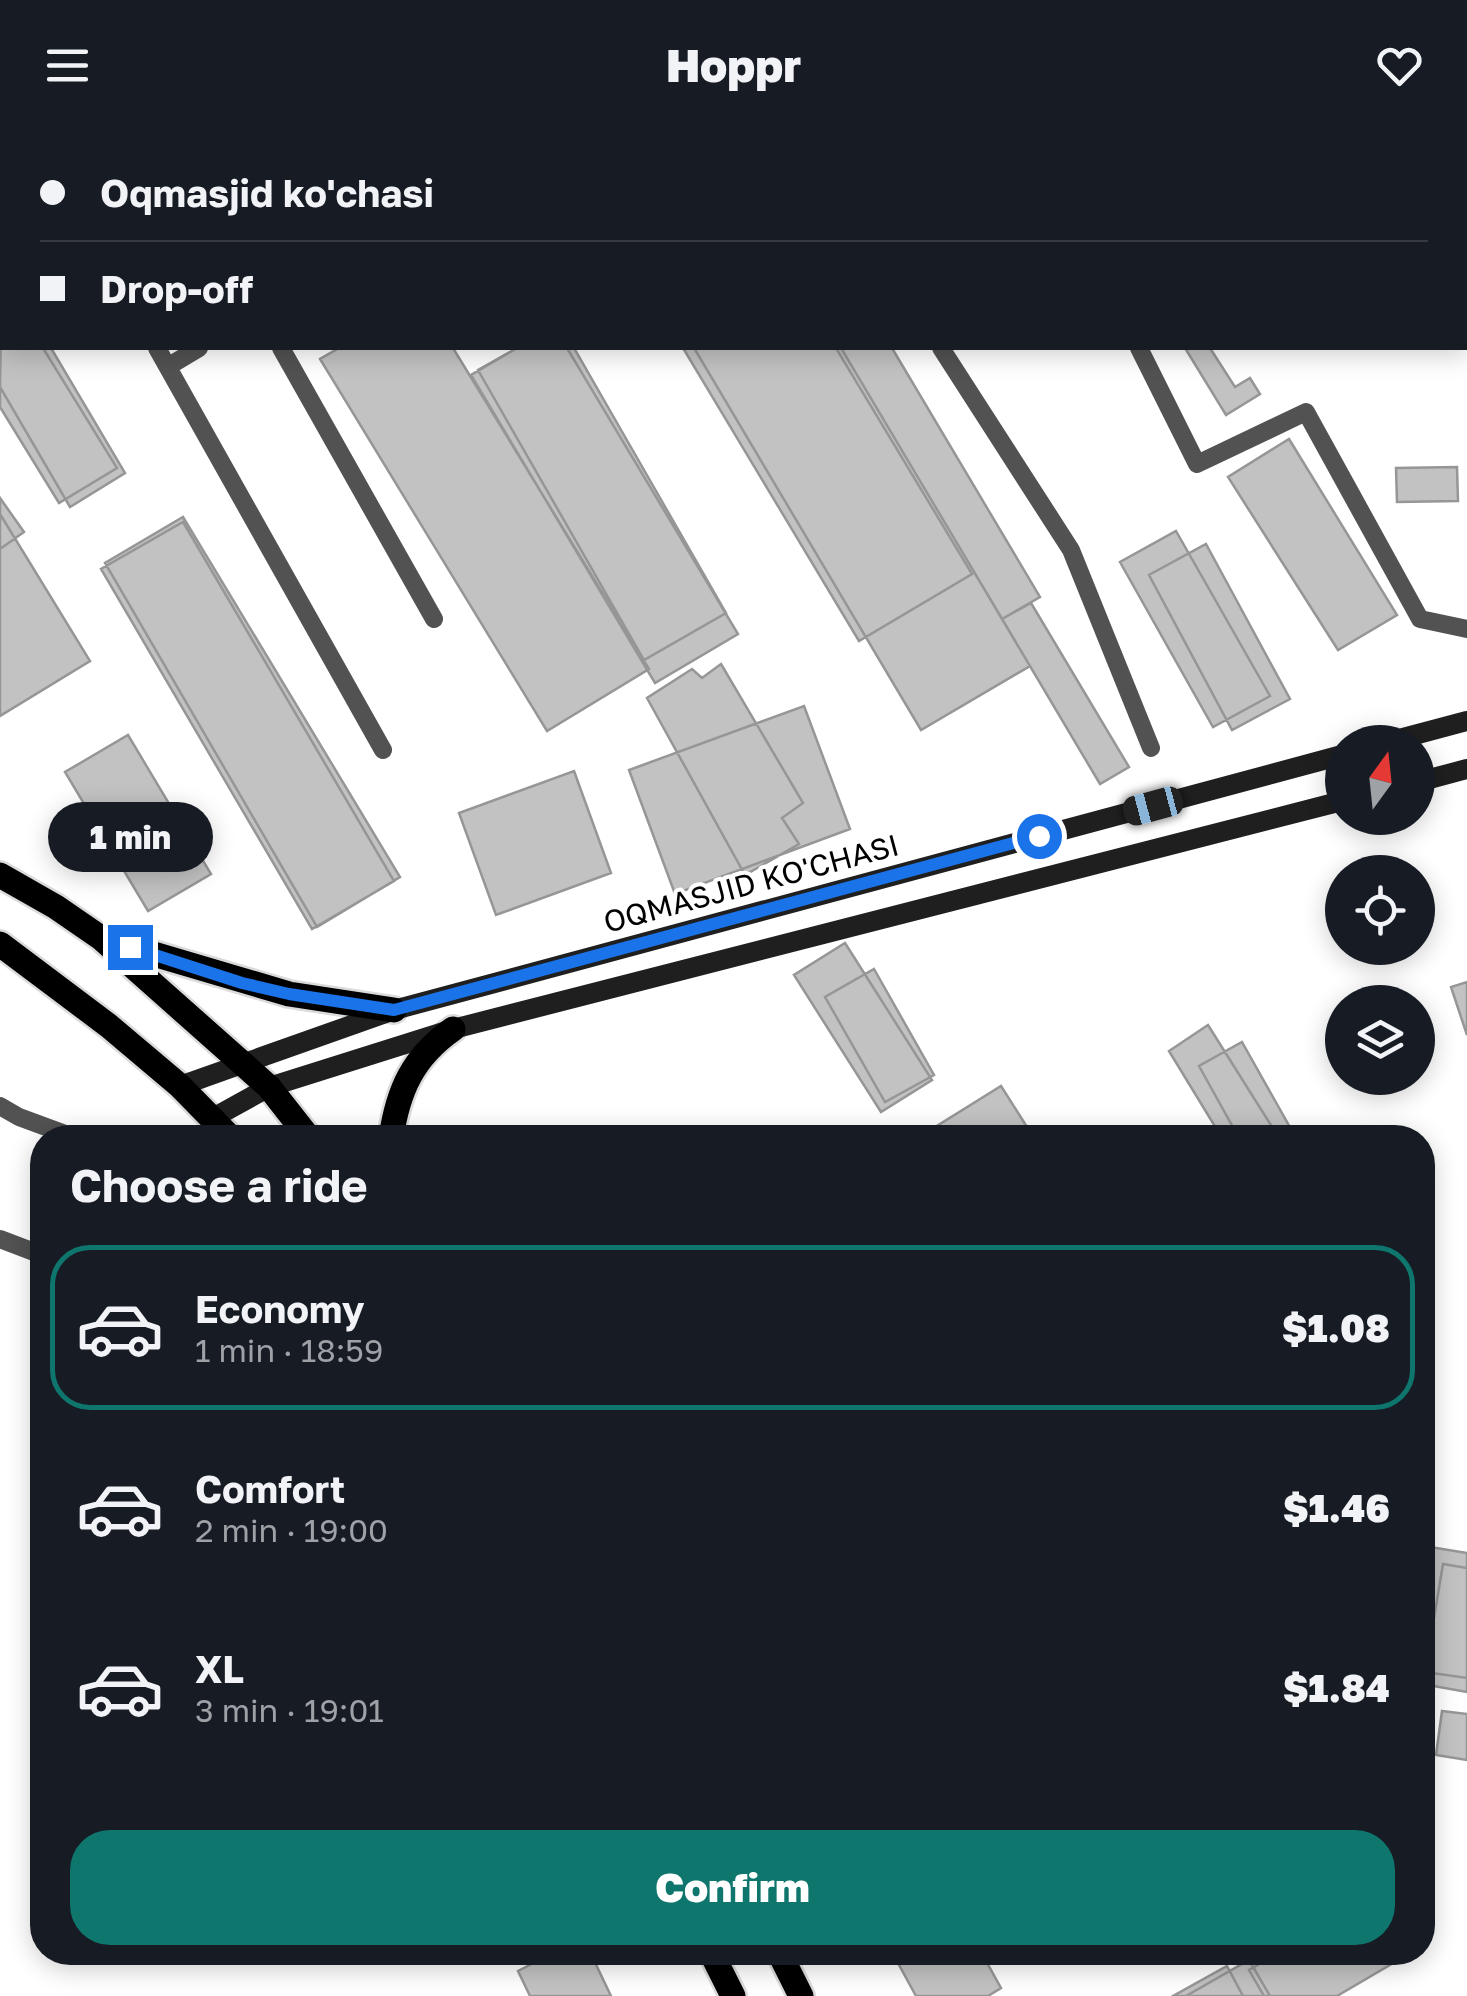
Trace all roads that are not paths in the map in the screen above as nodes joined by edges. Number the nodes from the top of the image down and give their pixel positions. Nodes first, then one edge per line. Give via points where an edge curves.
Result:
1 (157, 350) edge
2 (196, 350) edge
3 (282, 350) edge
4 (942, 350) edge
5 (1140, 350) edge
6 (169, 366) junction
7 (434, 619) dead end
8 (1467, 629) edge
9 (1467, 721) edge
10 (1435, 730) edge
11 (1151, 748) dead end
12 (383, 750) dead end
13 (1325, 760) edge
14 (1467, 770) edge
15 (1435, 778) edge
16 (1325, 805) edge
17 (0, 875) edge
18 (101, 938) junction
19 (0, 944) edge
20 (394, 1010) junction
21 (453, 1030) junction
22 (243, 1063) junction
23 (180, 1086) junction
24 (269, 1087) junction
25 (0, 1106) edge
26 (213, 1118) junction
27 (41, 1125) edge
28 (219, 1125) edge
29 (300, 1125) edge
30 (395, 1125) edge
31 (0, 1240) edge
32 (30, 1251) edge
33 (718, 1965) edge
34 (786, 1965) edge
35 (733, 1996) edge
36 (801, 1996) edge

1 - 6 lane
2 - 6 lane
3 - 7 lane
4 - 11 lane via 1072,550
5 - 8 lane via 1197,464 1306,412 1420,619
6 - 12 lane
9 - 10 main road
13 - 20 main road, OQMASJID KO'CHASI
14 - 15 main road
16 - 21 main road
17 - 18 main road
18 - 20 main road via 242,983
18 - 22 main road
19 - 23 main road
20 - 22 main road, OQMASJID KO'CHASI
21 - 24 main road
21 - 30 main road via 429,1046 406,1077
22 - 23 main road, OQMASJID KO'CHASI
22 - 24 main road
23 - 26 main road
24 - 26 main road
24 - 29 main road
25 - 27 lane
26 - 28 main road
31 - 32 lane
33 - 35 main road
34 - 36 main road

